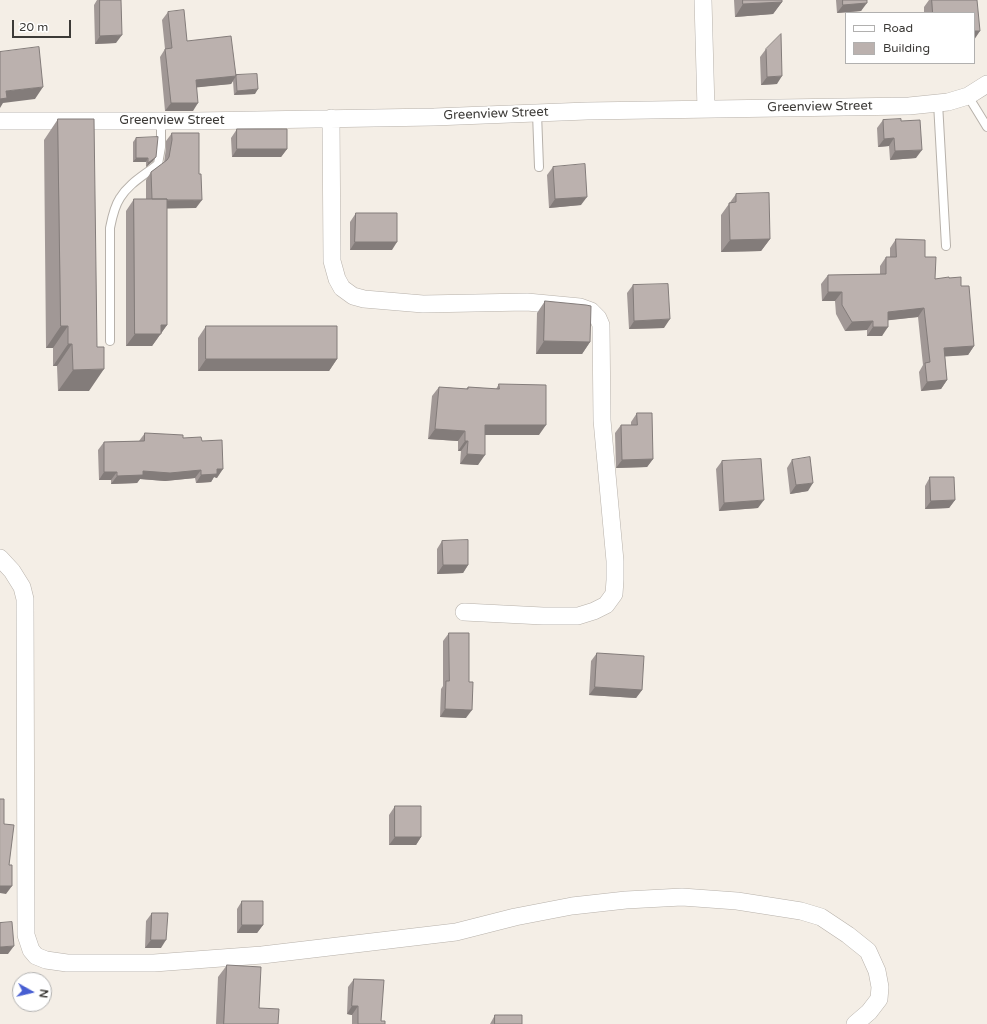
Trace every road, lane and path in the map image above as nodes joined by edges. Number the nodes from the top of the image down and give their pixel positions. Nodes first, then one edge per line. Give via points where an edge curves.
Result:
1 (703, 0) edge
2 (987, 84) edge
3 (968, 96) junction
4 (938, 103) junction
5 (706, 109) junction
6 (537, 113) junction
7 (331, 118) junction
8 (0, 121) edge
9 (161, 121) junction
10 (987, 127) edge
11 (539, 167) dead end
12 (946, 246) dead end
13 (110, 341) dead end
14 (0, 558) edge
15 (464, 612) dead end
16 (855, 1024) edge

1 - 5 street
2 - 3 street, Greenview Street
3 - 4 street, Greenview Street
3 - 10 lane
4 - 5 street, Greenview Street via 909,106
4 - 12 lane
5 - 6 street, Greenview Street
6 - 7 street, Greenview Street
6 - 11 lane
7 - 9 street, Greenview Street
7 - 15 street via 332,261 342,288 364,300 423,304 527,302 580,307 591,311 601,325 602,420 615,561 614,594 606,605 578,616
8 - 9 street, Greenview Street
9 - 13 lane via 158,164 127,189 120,198 110,228
14 - 16 street via 22,587 25,599 26,935 36,956 67,963 177,962 262,955 456,932 572,906 626,900 682,897 737,900 821,917 868,951 877,971 879,999

